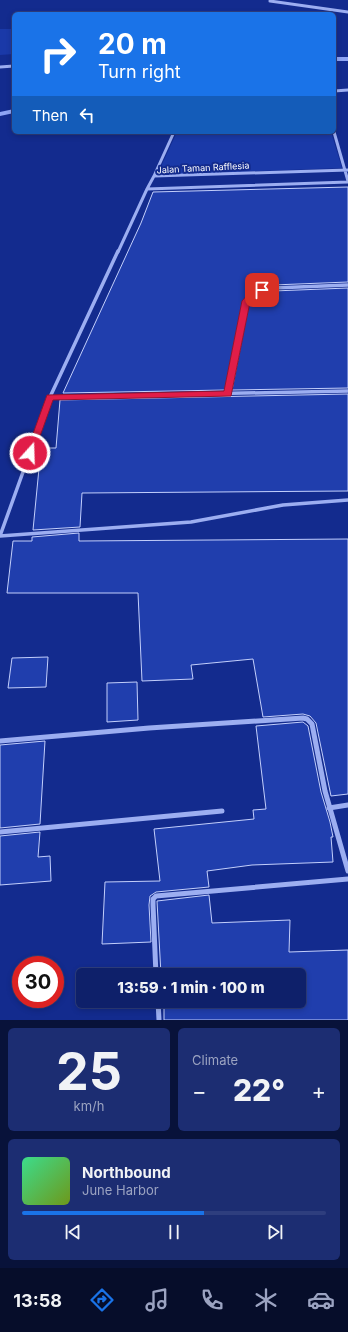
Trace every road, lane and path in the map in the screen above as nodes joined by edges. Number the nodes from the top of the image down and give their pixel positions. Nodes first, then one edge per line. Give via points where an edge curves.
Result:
1 (270, 1) dead end
2 (348, 12) edge
3 (12, 66) edge
4 (0, 67) edge
5 (348, 90) edge
6 (336, 91) edge
7 (173, 134) edge
8 (335, 134) edge
9 (347, 170) edge
10 (154, 176) junction
11 (348, 182) edge
12 (147, 189) junction
13 (348, 285) edge
14 (348, 391) edge
15 (228, 394) junction
16 (50, 397) junction
17 (348, 500) edge
18 (0, 536) edge
19 (0, 741) edge
20 (348, 805) edge
21 (329, 808) junction
22 (222, 811) dead end
23 (0, 832) edge
24 (348, 870) edge
25 (348, 879) edge
26 (156, 968) edge
27 (158, 1008) edge
28 (159, 1020) edge

1 - 2 street
3 - 4 street
5 - 6 street
7 - 10 street
8 - 9 street
9 - 10 street, Jalan Taman Rafflesia
9 - 11 street
10 - 12 street, Jalan Taman Rafflesia
11 - 12 street, Jalan Taman Rafflesia
12 - 16 street
13 - 15 street via 272,288 255,292 250,296 246,301
14 - 15 street
15 - 16 street
16 - 18 street
17 - 18 street via 283,505 191,522
19 - 21 street via 308,719 312,724
20 - 21 street
21 - 24 street
22 - 23 street
25 - 26 street via 156,896 152,906
27 - 28 street

